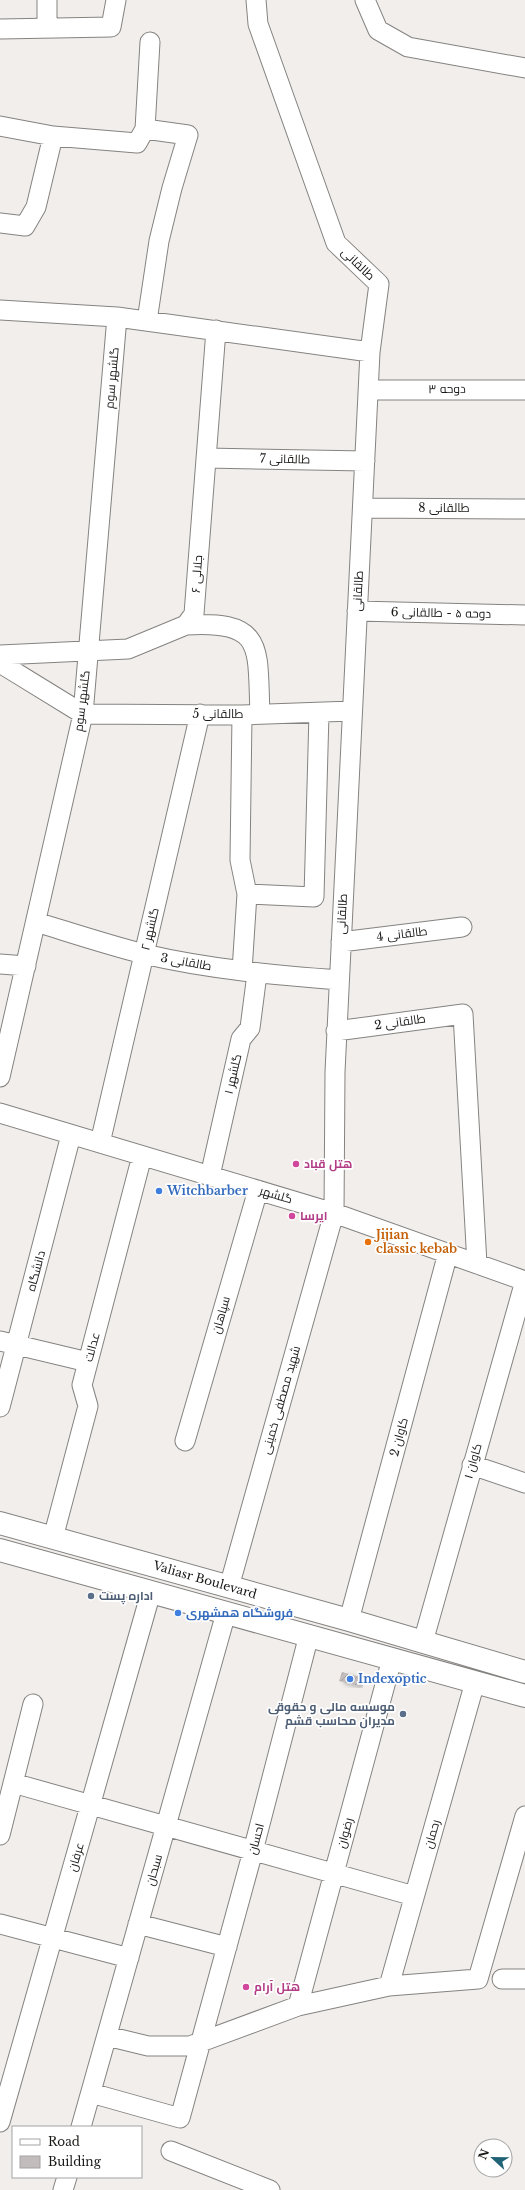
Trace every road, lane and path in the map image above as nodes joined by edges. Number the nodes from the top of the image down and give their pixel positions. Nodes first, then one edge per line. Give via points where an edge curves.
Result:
1 (47, 0) edge
2 (116, 0) edge
3 (256, 0) edge
4 (365, 0) edge
5 (47, 28) junction
6 (0, 30) edge
7 (150, 42) dead end
8 (525, 68) edge
9 (0, 126) edge
10 (145, 129) junction
11 (53, 136) junction
12 (0, 223) edge
13 (0, 310) edge
14 (117, 316) junction
15 (147, 321) junction
16 (216, 330) junction
17 (370, 352) junction
18 (368, 390) junction
19 (525, 390) edge
20 (206, 458) junction
21 (365, 461) junction
22 (363, 508) junction
23 (525, 509) edge
24 (357, 611) junction
25 (525, 615) edge
26 (186, 625) junction
27 (88, 652) junction
28 (0, 655) edge
29 (0, 663) edge
30 (352, 711) junction
31 (319, 713) junction
32 (83, 714) junction
33 (200, 714) junction
34 (251, 714) junction
35 (247, 894) junction
36 (36, 922) junction
37 (462, 927) dead end
38 (341, 942) junction
39 (144, 954) junction
40 (0, 964) edge
41 (26, 966) junction
42 (249, 972) junction
43 (339, 980) junction
44 (336, 1031) junction
45 (0, 1077) edge
46 (0, 1114) edge
47 (71, 1134) junction
48 (100, 1143) junction
49 (142, 1156) junction
50 (210, 1176) junction
51 (258, 1190) junction
52 (334, 1214) junction
53 (448, 1253) junction
54 (477, 1264) junction
55 (525, 1280) edge
56 (8, 1343) edge
57 (88, 1362) junction
58 (0, 1407) edge
59 (185, 1441) dead end
60 (472, 1464) junction
61 (525, 1483) edge
62 (0, 1523) edge
63 (53, 1538) junction
64 (0, 1550) edge
65 (229, 1587) junction
66 (151, 1592) junction
67 (226, 1613) junction
68 (349, 1620) junction
69 (309, 1635) junction
70 (423, 1642) junction
71 (392, 1659) junction
72 (525, 1672) edge
73 (475, 1682) junction
74 (525, 1696) edge
75 (33, 1704) dead end
76 (13, 1783) junction
77 (90, 1805) junction
78 (525, 1816) edge
79 (166, 1826) junction
80 (0, 1835) edge
81 (254, 1851) junction
82 (334, 1873) junction
83 (414, 1896) junction
84 (0, 1924) edge
85 (138, 1924) junction
86 (53, 1937) junction
87 (227, 1947) junction
88 (129, 1958) junction
89 (502, 1978) dead end
90 (525, 1979) edge
91 (389, 1986) junction
92 (298, 2006) junction
93 (107, 2036) junction
94 (201, 2042) junction
95 (91, 2093) junction
96 (0, 2122) edge
97 (81, 2126) edge
98 (170, 2151) dead end
99 (67, 2178) edge
100 (63, 2190) edge
101 (270, 2190) edge

1 - 5 street
2 - 5 street via 111,27
3 - 17 street, طالقانی via 258,24 336,243 379,284
4 - 8 street via 378,30 408,48
5 - 6 street
7 - 10 street
9 - 11 street
10 - 11 street via 137,143
10 - 15 street via 188,135 159,241
11 - 12 street via 36,208 25,226
13 - 14 street
14 - 15 street
14 - 27 street, گلشهر سوم
15 - 16 street
16 - 17 street
16 - 20 street, جلالی ۶
17 - 18 street, طالقانی
18 - 19 street, دوحه ۳
18 - 21 street, طالقانی
20 - 21 street, طالقانی 7
20 - 26 street, جلالی ۶ via 194,614
21 - 22 street, طالقانی
22 - 23 street, طالقانی 8
22 - 24 street, طالقانی
24 - 25 street, دوحه ۵ - طالقانی 6
24 - 30 street, طالقانی
26 - 27 street via 128,649
26 - 34 street, گلشهر ۱ via 232,626 245,633 254,644 257,661
27 - 28 street
27 - 32 street, گلشهر سوم
29 - 32 street
30 - 31 street, طالقانی 5
30 - 38 street, طالقانی
31 - 34 street, طالقانی 5
31 - 35 street via 314,897
32 - 33 street, طالقانی 5
32 - 36 street, گلشهر سوم
33 - 34 street, طالقانی 5
33 - 39 street, گلشهر ۲
34 - 35 street, گلشهر ۱ via 240,860
35 - 42 street, گلشهر ۱
36 - 39 street, طالقانی 3
36 - 41 street, گلشهر سوم
37 - 38 street, طالقانی 4
38 - 43 street, طالقانی
39 - 42 street, طالقانی 3
39 - 48 street, گلشهر ۲
40 - 41 street
41 - 45 street, گلشهر سوم
42 - 43 street, طالقانی 3
42 - 50 street, گلشهر ۱ via 250,1028 241,1039
43 - 44 street, طالقانی
44 - 52 street, طالقانی
44 - 54 street, طالقانی 2 via 463,1014
46 - 47 street, گلشهر
47 - 48 street, گلشهر
47 - 56 street, دانشگاه
48 - 49 street, گلشهر
49 - 50 street, گلشهر
49 - 57 street, عدالت
50 - 51 street, گلشهر
51 - 52 street, گلشهر
51 - 59 street, سپاهان
52 - 53 street, گلشهر
52 - 65 street, شهید مصطفی خمینی
53 - 54 street, گلشهر
53 - 68 street, کاوان 2
54 - 55 street, گلشهر
55 - 60 street, کاوان ۱
56 - 57 street
56 - 58 street, دانشگاه
57 - 63 street, عدالت via 82,1385 88,1406
60 - 61 street
60 - 70 street, کاوان ۱
62 - 63 main road, Valiasr Boulevard
63 - 65 main road, Valiasr Boulevard
64 - 66 main road
65 - 68 main road, Valiasr Boulevard
66 - 67 main road
66 - 77 street, عرفان
67 - 69 main road
67 - 79 street, سبحان
68 - 70 main road, Valiasr Boulevard
69 - 71 main road
69 - 81 street, احسان
70 - 72 main road, Valiasr Boulevard
71 - 73 main road
71 - 82 street, رضوان
73 - 74 main road
73 - 83 street, رحمان
75 - 76 street
76 - 77 street
76 - 80 street
77 - 79 street
77 - 86 street, عرفان
78 - 91 street via 478,1979
79 - 81 street
79 - 85 street, سبحان
81 - 82 street
81 - 87 street, احسان
82 - 83 street
82 - 92 street, رضوان
83 - 91 street, رحمان
84 - 86 street
85 - 87 street
85 - 88 street, سبحان
86 - 88 street
86 - 96 street, عرفان
87 - 94 street, احسان
88 - 93 street, سبحان
89 - 90 street
91 - 92 street
92 - 94 street
93 - 94 street via 148,2046 190,2046
93 - 95 street, سبحان
94 - 95 street, احسان via 180,2118
95 - 97 street, سبحان
98 - 101 street
99 - 100 street

